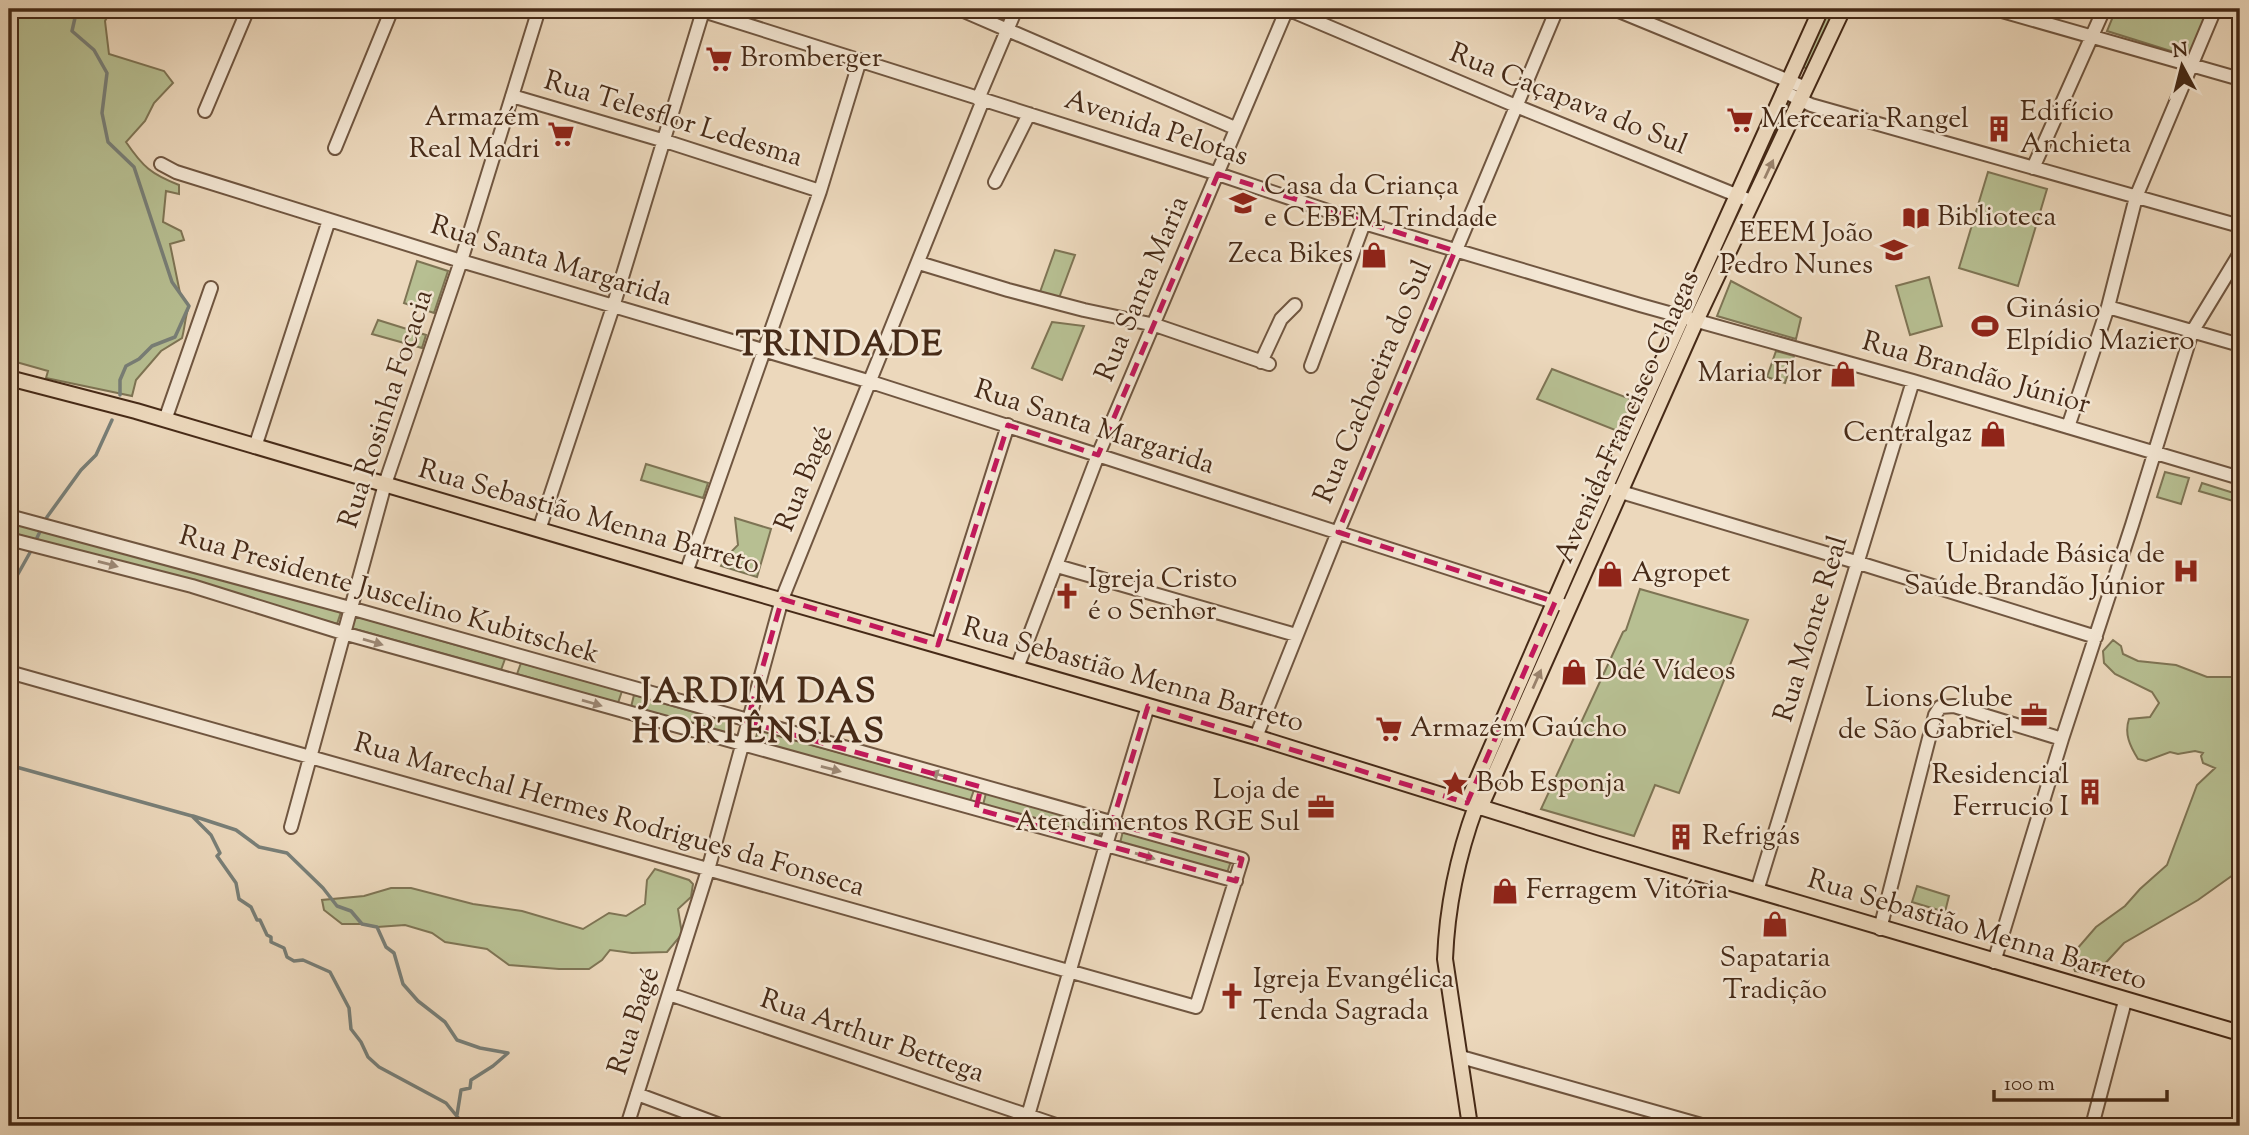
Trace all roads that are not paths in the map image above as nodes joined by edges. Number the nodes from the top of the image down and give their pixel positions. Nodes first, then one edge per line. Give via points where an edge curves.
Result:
1 (248, 9) edge
2 (392, 9) edge
3 (539, 9) edge
4 (958, 9) edge
5 (1016, 9) edge
6 (1287, 9) edge
7 (1557, 9) edge
8 (1614, 9) edge
9 (1821, 9) edge
10 (1843, 9) edge
11 (1994, 9) edge
12 (2104, 9) edge
13 (2215, 9) edge
14 (700, 10) edge
15 (742, 15) edge
16 (1007, 30) junction
17 (2091, 37) junction
18 (860, 60) junction
19 (2192, 65) junction
20 (2240, 79) edge
21 (1786, 86) junction
22 (1803, 94) junction
23 (512, 96) junction
24 (980, 99) junction
25 (1516, 106) junction
26 (205, 111) dead end
27 (1029, 114) junction
28 (1235, 128) junction
29 (665, 141) junction
30 (335, 148) dead end
31 (161, 164) dead end
32 (2033, 168) junction
33 (1218, 174) junction
34 (995, 182) dead end
35 (820, 191) junction
36 (1737, 196) junction
37 (2136, 197) junction
38 (1753, 202) junction
39 (329, 220) junction
40 (1364, 223) junction
41 (2240, 226) edge
42 (1455, 251) junction
43 (2240, 253) edge
44 (461, 261) junction
45 (919, 263) junction
46 (211, 288) dead end
47 (1295, 305) dead end
48 (613, 307) junction
49 (2108, 307) junction
50 (1682, 316) junction
51 (1698, 319) junction
52 (1155, 325) junction
53 (2192, 332) junction
54 (2240, 345) edge
55 (765, 352) junction
56 (1311, 366) dead end
57 (9, 377) edge
58 (1913, 380) junction
59 (871, 382) junction
60 (165, 420) junction
61 (1008, 425) junction
62 (2068, 427) junction
63 (256, 447) junction
64 (2155, 452) junction
65 (1098, 455) junction
66 (2240, 478) edge
67 (385, 484) junction
68 (1613, 489) junction
69 (9, 516) edge
70 (539, 530) junction
71 (1338, 532) junction
72 (9, 539) edge
73 (1859, 562) junction
74 (1056, 566) junction
75 (686, 573) junction
76 (782, 599) junction
77 (1562, 604) junction
78 (349, 608) junction
79 (343, 633) junction
80 (1296, 635) junction
81 (2096, 637) junction
82 (938, 645) junction
83 (514, 656) junction
84 (1017, 668) junction
85 (9, 672) edge
86 (508, 679) junction
87 (629, 688) junction
88 (1148, 706) junction
89 (623, 711) junction
90 (747, 722) junction
91 (1256, 737) junction
92 (2062, 739) junction
93 (742, 744) junction
94 (311, 756) junction
95 (981, 787) junction
96 (1474, 806) junction
97 (976, 809) junction
98 (1112, 823) junction
99 (291, 827) dead end
100 (1106, 845) junction
101 (708, 870) junction
102 (1236, 881) junction
103 (1757, 891) junction
104 (1880, 929) junction
105 (1994, 962) junction
106 (1069, 972) junction
107 (669, 993) junction
108 (2125, 1001) junction
109 (2240, 1033) edge
110 (1461, 1057) junction
111 (637, 1094) junction
112 (1027, 1121) edge
113 (627, 1126) edge
114 (723, 1126) edge
115 (1059, 1126) edge
116 (1470, 1126) edge
117 (1705, 1126) edge
118 (2092, 1126) edge

1 - 26 street
2 - 30 street
3 - 23 street, Rua Rosinha Focacia
4 - 16 street
5 - 16 street, Rua Bagé
6 - 25 street, Rua Caçapava do Sul
6 - 28 street, Rua Santa Maria
7 - 25 street, Rua Cachoeira do Sul
8 - 21 street
9 - 21 main road, Avenida Francisco Chagas
10 - 22 main road, Avenida Francisco Chagas
11 - 17 street
12 - 17 street
13 - 19 street
14 - 15 street, Avenida Pelotas
14 - 29 street
15 - 18 street, Avenida Pelotas
16 - 24 street, Rua Bagé
16 - 28 street
17 - 19 street
17 - 32 street
18 - 24 street, Avenida Pelotas
18 - 35 street
19 - 20 street
19 - 37 street
21 - 22 street
21 - 36 main road, Avenida Francisco Chagas
22 - 32 street
38 -> 22 main road, Avenida Francisco Chagas
23 - 29 street, Rua Telesflor Ledesma
23 - 44 street, Rua Rosinha Focacia
24 - 27 street, Avenida Pelotas
24 - 45 street, Rua Bagé
25 - 36 street, Rua Caçapava do Sul
25 - 42 street, Rua Cachoeira do Sul
27 - 33 street, Avenida Pelotas
27 - 34 street
28 - 33 street, Rua Santa Maria
29 - 35 street, Rua Telesflor Ledesma
29 - 48 street
31 - 39 street, Rua Santa Margarida
32 - 37 street
33 - 40 street, Avenida Pelotas
33 - 52 street, Rua Santa Maria
35 - 55 street
36 - 38 street, Rua Caçapava do Sul
36 - 50 main road, Avenida Francisco Chagas
37 - 41 street
37 - 49 street
38 - 51 main road, Avenida Francisco Chagas
39 - 44 street, Rua Santa Margarida
39 - 63 street
40 - 42 street, Avenida Pelotas
40 - 56 street
42 - 50 street, Avenida Pelotas
42 - 71 street, Rua Cachoeira do Sul
43 - 53 street
44 - 48 street, Rua Santa Margarida
44 - 67 street, Rua Rosinha Focacia
45 - 52 street via 1021,294
45 - 59 street, Rua Bagé
46 - 60 street
47 - 52 street via 1281,319 1265,363
48 - 55 street, Rua Santa Margarida
48 - 70 street
49 - 53 street
49 - 62 street
50 - 51 street, Rua Brandão Júnior
50 - 68 main road, Avenida Francisco Chagas
51 - 58 street, Rua Brandão Júnior
51 - 68 main road, Avenida Francisco Chagas
52 - 65 street, Rua Santa Maria
53 - 54 street
53 - 64 street
55 - 59 street, Rua Santa Margarida
55 - 75 street
57 - 60 main road, Rua Sebastião Menna Barreto
58 - 62 street, Rua Brandão Júnior
58 - 73 street, Rua Monte Real
59 - 61 street, Rua Santa Margarida
59 - 76 street, Rua Bagé
60 - 63 main road, Rua Sebastião Menna Barreto
61 - 65 street, Rua Santa Margarida
61 - 82 street
62 - 64 street, Rua Brandão Júnior
63 - 67 main road, Rua Sebastião Menna Barreto
64 - 66 street, Rua Brandão Júnior
64 - 81 street
65 - 71 street, Rua Santa Margarida
65 - 74 street, Rua Santa Maria
67 - 70 main road, Rua Sebastião Menna Barreto
67 - 78 street, Rua Rosinha Focacia
68 - 73 street
68 - 77 main road, Avenida Francisco Chagas
69 - 78 street, Rua Presidente Juscelino Kubitschek
70 - 75 main road, Rua Sebastião Menna Barreto
71 - 77 street, Rua Santa Margarida
71 - 80 street, Rua Cachoeira do Sul
72 -> 79 street, Rua Presidente Juscelino Kubitschek via 192,586
73 - 81 street
73 - 103 street, Rua Monte Real
74 - 80 street
74 - 84 street, Rua Santa Maria
75 - 76 main road, Rua Sebastião Menna Barreto
76 - 82 main road, Rua Sebastião Menna Barreto
76 - 90 street, Rua Bagé
77 - 96 main road, Avenida Francisco Chagas
78 - 79 street, Rua Rosinha Focacia
78 - 83 street, Rua Presidente Juscelino Kubitschek
79 -> 86 street, Rua Presidente Juscelino Kubitschek
79 - 94 street, Rua Rosinha Focacia
80 - 91 street, Rua Cachoeira do Sul
81 - 92 street
82 - 84 main road, Rua Sebastião Menna Barreto
83 - 86 street
83 - 87 street, Rua Presidente Juscelino Kubitschek
84 - 88 main road, Rua Sebastião Menna Barreto
85 - 94 street, Rua Marechal Hermes Rodrigues da Fonseca
86 -> 89 street, Rua Presidente Juscelino Kubitschek
87 - 89 street
87 - 90 street, Rua Presidente Juscelino Kubitschek
88 - 91 main road, Rua Sebastião Menna Barreto
88 - 98 street
89 - 93 street, Rua Presidente Juscelino Kubitschek
90 - 93 street, Rua Bagé
95 -> 90 street, Rua Presidente Juscelino Kubitschek
91 - 96 main road, Rua Sebastião Menna Barreto
92 - 104 street via 1954,706 1940,707
92 - 105 street
93 -> 97 street, Rua Presidente Juscelino Kubitschek
93 - 101 street, Rua Bagé
94 - 99 street, Rua Rosinha Focacia
94 - 101 street, Rua Marechal Hermes Rodrigues da Fonseca
95 - 97 street
95 - 98 street, Rua Presidente Juscelino Kubitschek
96 - 103 main road, Rua Sebastião Menna Barreto
96 - 110 main road, Avenida Francisco Chagas via 1458,863 1446,935 1448,987
97 - 100 street, Rua Presidente Juscelino Kubitschek
98 - 100 street
98 - 102 street, Rua Presidente Juscelino Kubitschek via 1242,859
100 -> 102 street, Rua Presidente Juscelino Kubitschek
100 - 106 street
101 - 106 street, Rua Marechal Hermes Rodrigues da Fonseca
101 - 107 street, Rua Bagé
102 - 106 street, Rua Marechal Hermes Rodrigues da Fonseca via 1196,1007
103 - 104 main road, Rua Sebastião Menna Barreto
104 - 105 main road, Rua Sebastião Menna Barreto
105 - 108 main road, Rua Sebastião Menna Barreto
106 - 112 street
107 - 111 street, Rua Bagé
107 - 112 street, Rua Arthur Bettega
108 - 109 main road, Rua Sebastião Menna Barreto
108 - 118 street
110 - 116 main road, Avenida Francisco Chagas
110 - 117 street
111 - 113 street, Rua Bagé
111 - 114 street
112 - 115 street, Rua Arthur Bettega

